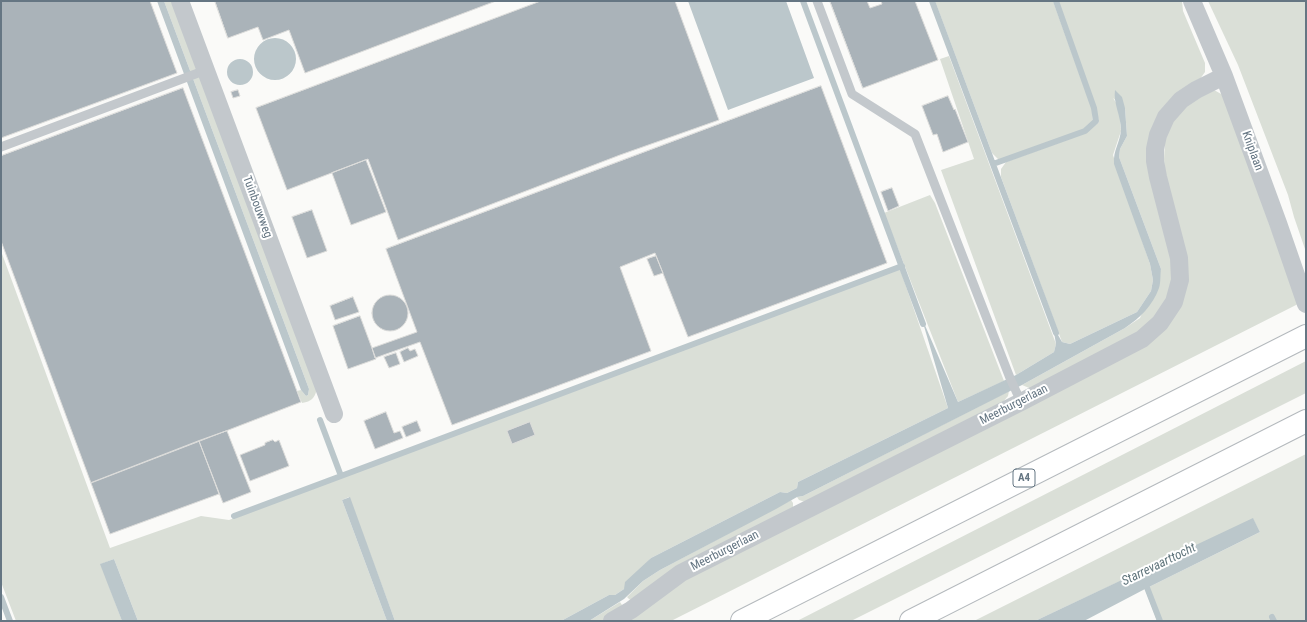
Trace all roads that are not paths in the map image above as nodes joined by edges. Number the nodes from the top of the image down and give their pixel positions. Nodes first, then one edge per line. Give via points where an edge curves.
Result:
1 (180, 1) edge
2 (817, 1) edge
3 (1192, 1) edge
4 (200, 72) junction
5 (1224, 76) junction
6 (1, 147) edge
7 (1306, 304) edge
8 (1306, 336) edge
9 (1018, 395) junction
10 (334, 414) dead end
11 (1306, 421) edge
12 (612, 621) edge
13 (742, 621) edge
14 (911, 621) edge

1 - 4 street, Tuinbouwweg
2 - 9 lane via 852,94 915,134
3 - 5 street, Kniplaan
4 - 6 lane
4 - 10 street, Tuinbouwweg
5 - 7 street, Kniplaan
5 - 9 street, Meerburgerlaan via 1181,100 1166,117 1158,135 1155,161 1179,258 1180,280 1174,302 1160,323 1142,339
8 - 13 highway, A4
9 - 12 street, Meerburgerlaan via 681,573
11 - 14 highway

